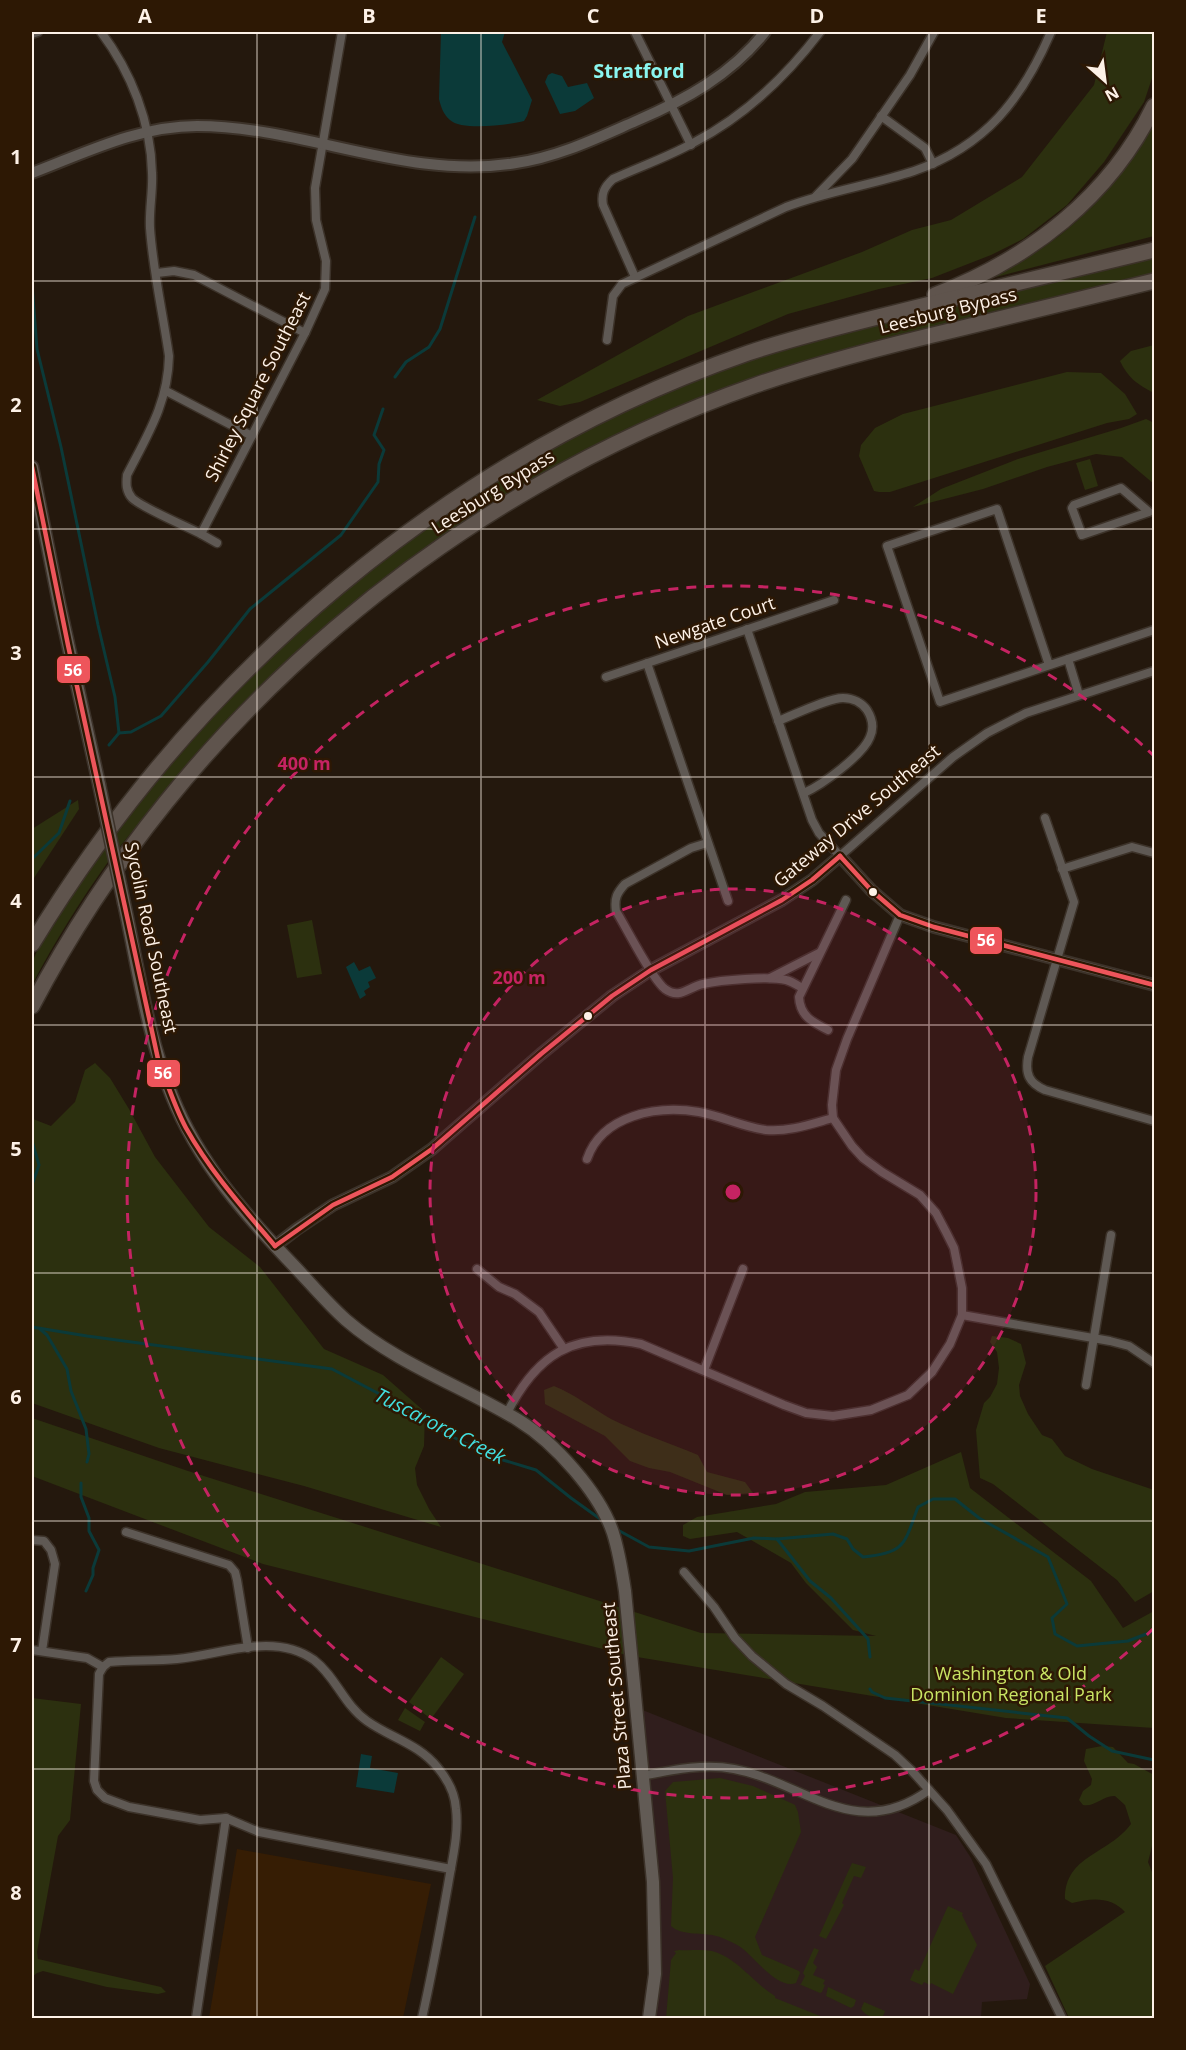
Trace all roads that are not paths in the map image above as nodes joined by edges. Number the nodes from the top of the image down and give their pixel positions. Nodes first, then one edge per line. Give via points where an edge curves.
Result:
1 (38, 32) edge
2 (101, 32) edge
3 (342, 32) edge
4 (635, 32) edge
5 (765, 32) edge
6 (820, 32) edge
7 (934, 32) edge
8 (1051, 32) edge
9 (32, 34) edge
10 (671, 106) junction
11 (1155, 106) edge
12 (881, 116) junction
13 (146, 132) junction
14 (322, 144) junction
15 (691, 145) junction
16 (933, 164) junction
17 (32, 173) edge
18 (816, 196) junction
19 (1155, 250) edge
20 (156, 273) junction
21 (635, 277) junction
22 (1155, 281) edge
23 (873, 318) junction
24 (305, 333) junction
25 (607, 340) dead end
26 (166, 391) junction
27 (252, 436) junction
28 (32, 466) edge
29 (1152, 514) edge
30 (201, 534) junction
31 (217, 543) dead end
32 (834, 600) dead end
33 (747, 629) junction
34 (1155, 630) edge
35 (1068, 659) junction
36 (647, 663) junction
37 (1048, 665) junction
38 (1155, 671) edge
39 (606, 677) dead end
40 (1080, 695) junction
41 (778, 721) junction
42 (804, 793) junction
43 (1044, 818) dead end
44 (707, 843) junction
45 (1155, 853) edge
46 (840, 856) junction
47 (1062, 869) junction
48 (846, 900) dead end
49 (728, 901) dead end
50 (900, 915) junction
51 (32, 944) edge
52 (820, 952) junction
53 (1056, 960) junction
54 (651, 970) junction
55 (770, 978) junction
56 (1155, 986) edge
57 (802, 988) junction
58 (32, 1006) edge
59 (828, 1030) dead end
60 (833, 1118) junction
61 (1155, 1120) edge
62 (587, 1160) dead end
63 (1111, 1235) dead end
64 (275, 1246) junction
65 (477, 1269) dead end
66 (743, 1269) dead end
67 (962, 1315) junction
68 (1094, 1338) junction
69 (564, 1349) junction
70 (1155, 1363) edge
71 (704, 1370) junction
72 (1086, 1385) dead end
73 (506, 1415) junction
74 (126, 1532) dead end
75 (32, 1540) edge
76 (684, 1572) dead end
77 (248, 1648) junction
78 (32, 1650) edge
79 (42, 1651) junction
80 (103, 1666) junction
81 (642, 1776) junction
82 (929, 1790) junction
83 (226, 1818) junction
84 (451, 1869) junction
85 (196, 2019) edge
86 (422, 2019) edge
87 (649, 2019) edge
88 (1062, 2019) edge

1 - 9 street
2 - 13 street via 130,79
3 - 14 street, Shirley Square Southeast
4 - 10 street
5 - 10 street via 720,75
6 - 15 street via 765,94
7 - 12 street
8 - 16 street via 1034,70 1008,108 970,143
10 - 14 street via 578,146 516,164 433,164
10 - 15 street
11 - 23 highway via 1118,166 1047,235 1022,253 967,281
12 - 16 street via 925,148
12 - 18 street via 852,159
13 - 14 street via 222,127
13 - 17 street
13 - 20 street via 152,157 150,226
14 - 24 street, Shirley Square Southeast via 315,204 327,276 321,302
15 - 21 street via 613,179 604,191 603,205
16 - 18 street
18 - 21 street
19 - 23 highway, Leesburg Bypass
20 - 24 street via 194,275
20 - 26 street via 169,356
21 - 25 street via 622,284 613,296
22 - 58 highway, Leesburg Bypass via 860,352 754,385 617,443 493,512 384,588 312,648 245,714 175,792 116,870
23 - 51 highway, Leesburg Bypass via 749,353 633,399 524,456 400,540 299,619 204,714 99,840
24 - 27 street, Shirley Square Southeast
26 - 27 street
26 - 30 street via 127,475 128,490 137,502
27 - 30 street, Shirley Square Southeast
28 - 64 main road, Sycolin Road Southeast, bridge via 158,1059 186,1127 216,1176
29 - 29 street via 1082,535 1072,507 1121,488
30 - 31 street
32 - 33 street, Newgate Court
33 - 36 street, Newgate Court
33 - 41 street
34 - 35 street
35 - 37 street
35 - 40 street
36 - 39 street, Newgate Court
36 - 44 street
37 - 37 street via 997,509 887,546 940,702
38 - 40 street, Gateway Drive Southeast
40 - 46 street, Gateway Drive Southeast via 1026,713 970,743
41 - 42 street
41 - 42 street via 840,698 864,706 871,720 870,738 862,750 819,786
42 - 46 street via 819,833
43 - 47 street
44 - 49 street
44 - 54 street via 691,848 618,892 616,911
45 - 47 street via 1132,847
46 - 50 street
46 - 54 street, Gateway Drive Southeast via 782,900
47 - 53 street via 1074,902
48 - 52 street
50 - 53 street
50 - 60 street via 847,1039 837,1070
52 - 55 street
52 - 57 street
53 - 56 street
53 - 61 street via 1028,1057 1030,1080 1045,1090
54 - 55 street via 661,986 673,993 687,992 702,984
54 - 64 street, Gateway Drive Southeast via 586,1015 432,1149 392,1177 324,1210
55 - 57 street via 788,980
57 - 59 street via 799,1000 805,1016
60 - 62 street via 788,1130 768,1130 701,1112 653,1111 608,1129 593,1144
60 - 67 street via 863,1158 920,1195 936,1213 954,1248 962,1288
63 - 68 street
64 - 73 main road, Sycolin Road Southeast via 347,1320 411,1363
65 - 69 street via 539,1312
66 - 71 street
67 - 68 street
67 - 71 street via 950,1344 920,1384 896,1401 860,1413 806,1413
68 - 70 street via 1129,1346
68 - 72 street
69 - 71 street via 585,1342 623,1341 641,1344
69 - 73 street via 535,1369
73 - 81 main road, Plaza Street Southeast via 518,1420 564,1459 582,1479 612,1531 625,1591
74 - 77 street via 229,1565 237,1580
75 - 79 street via 44,1541 55,1564
76 - 82 street via 743,1648 764,1667 894,1755
77 - 80 street via 177,1659 109,1662
77 - 84 street via 276,1646 314,1660 368,1722 428,1756 454,1795 457,1818
78 - 79 street
79 - 80 street via 87,1658
80 - 83 street via 99,1674 94,1781 97,1790 105,1798 129,1807 200,1820
81 - 82 street via 689,1768 732,1769 827,1805 861,1811 899,1806
81 - 87 main road, Plaza Street Southeast via 656,1939
82 - 88 street via 979,1852
83 - 84 street via 259,1832
83 - 85 street
84 - 86 street

